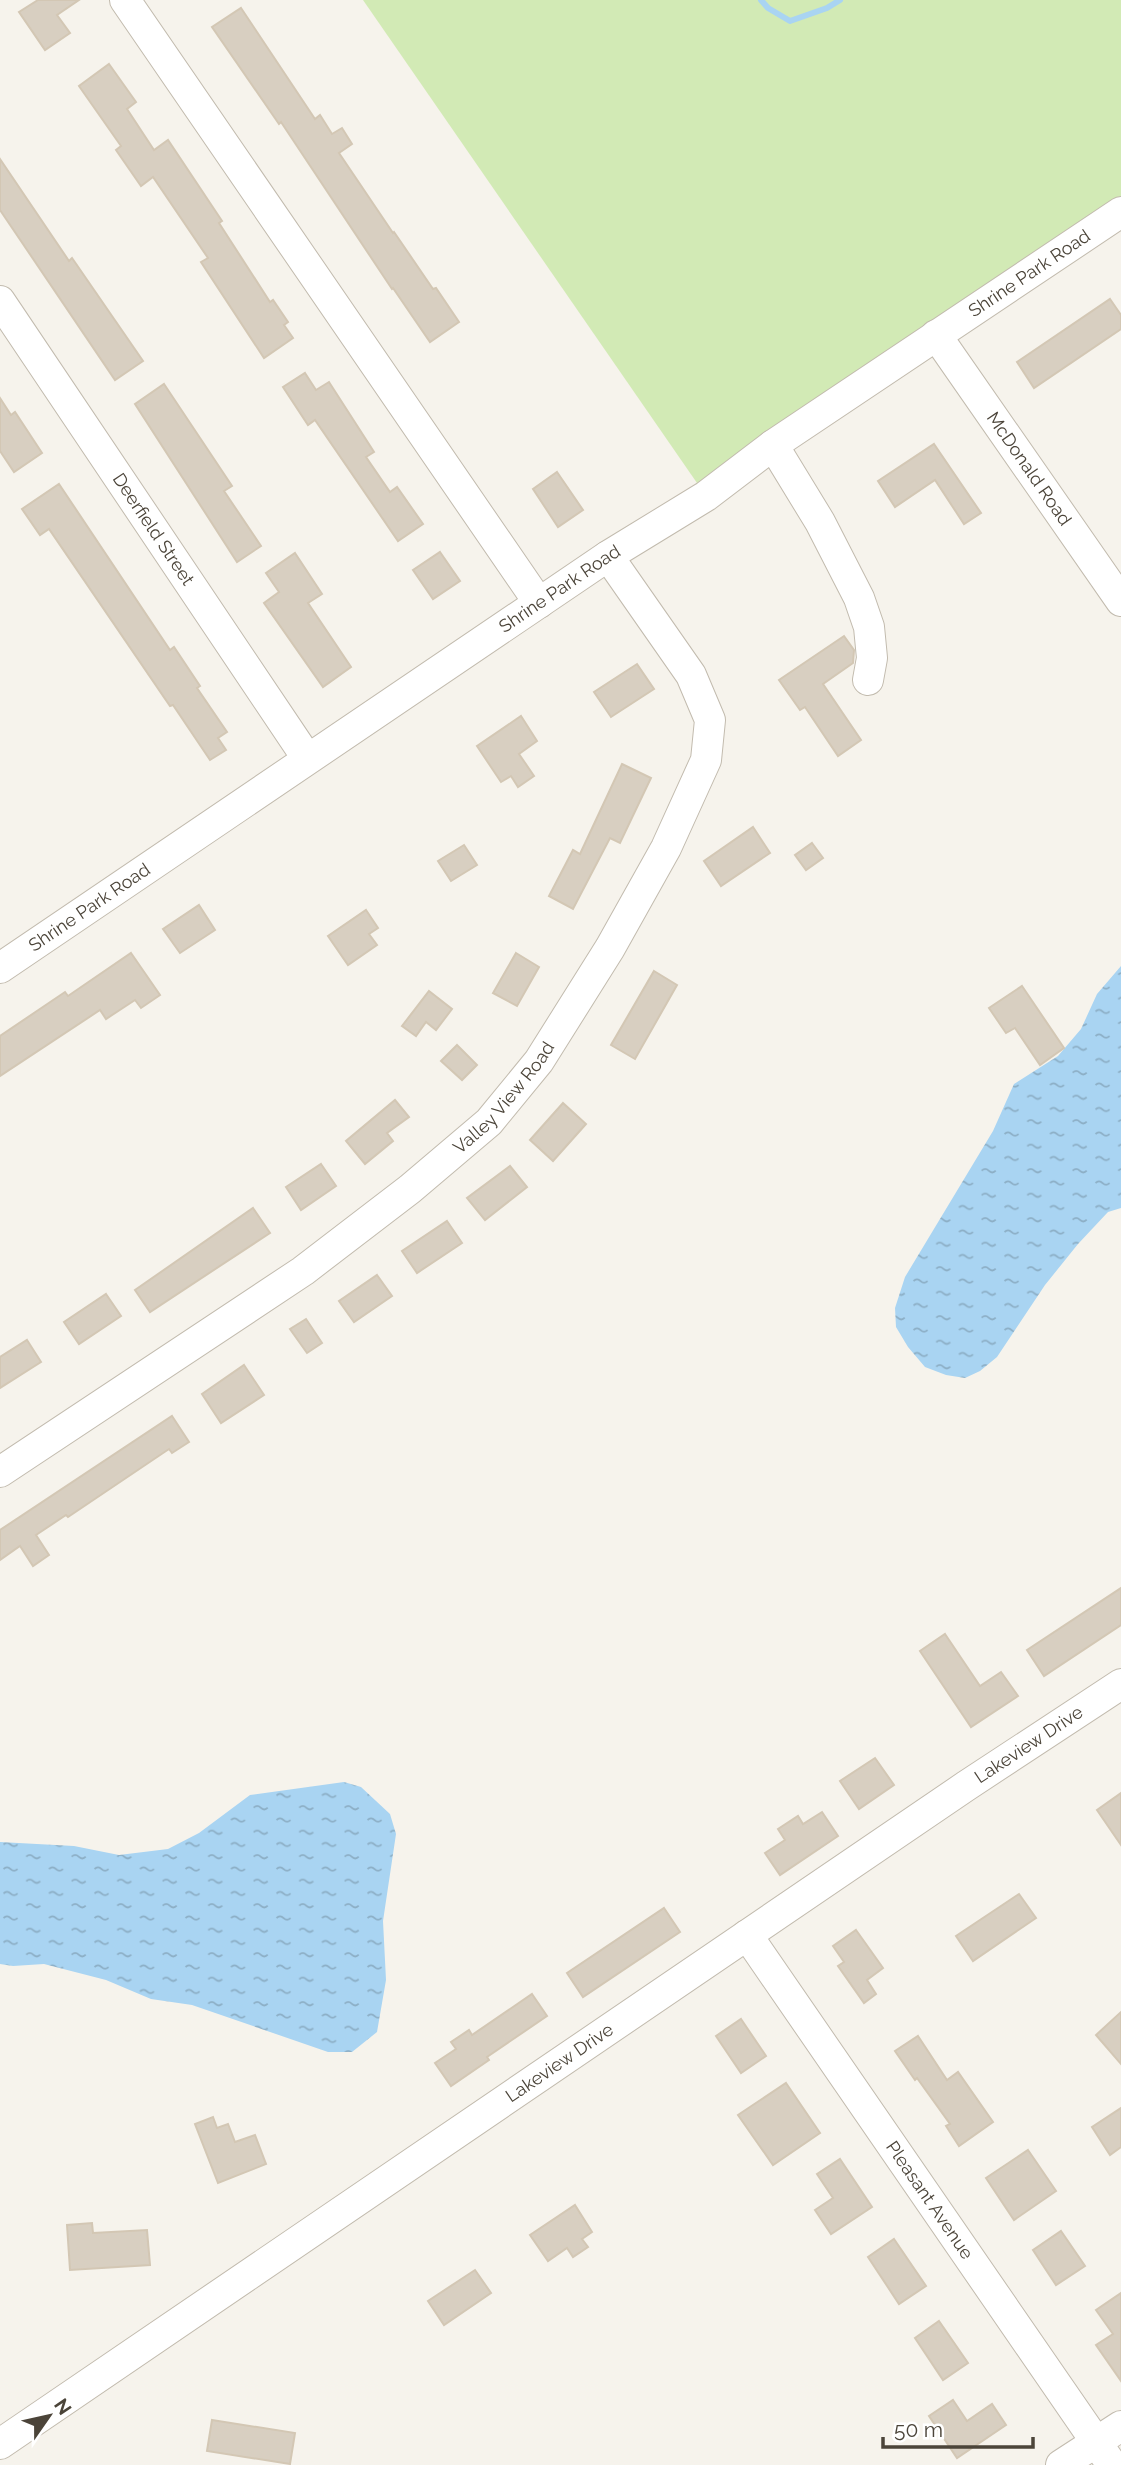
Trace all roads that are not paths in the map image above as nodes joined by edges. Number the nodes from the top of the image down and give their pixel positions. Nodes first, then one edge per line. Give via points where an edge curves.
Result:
1 (125, 0) edge
2 (1121, 212) edge
3 (0, 301) edge
4 (936, 335) junction
5 (773, 445) junction
6 (608, 556) junction
7 (1121, 601) edge
8 (539, 603) junction
9 (868, 680) dead end
10 (307, 758) junction
11 (0, 968) edge
12 (0, 1472) edge
13 (1121, 1684) edge
14 (747, 1935) junction
15 (1121, 2426) edge
16 (0, 2444) edge
17 (1104, 2454) edge
18 (1061, 2465) edge

1 - 8 street
2 - 4 street, Shrine Park Road
3 - 10 street, Deerfield Street
4 - 5 street, Shrine Park Road
4 - 7 street, McDonald Road
5 - 6 street, Shrine Park Road via 706,496
5 - 9 street via 859,598 869,627 872,658
6 - 8 street, Shrine Park Road
6 - 12 street, Valley View Road via 691,675 710,720 706,760 666,848 539,1061 489,1122 303,1271
8 - 10 street, Shrine Park Road
10 - 11 street, Shrine Park Road
13 - 14 street, Lakeview Drive
14 - 16 street, Lakeview Drive
14 - 17 street, Pleasant Avenue
15 - 17 street
17 - 18 street

